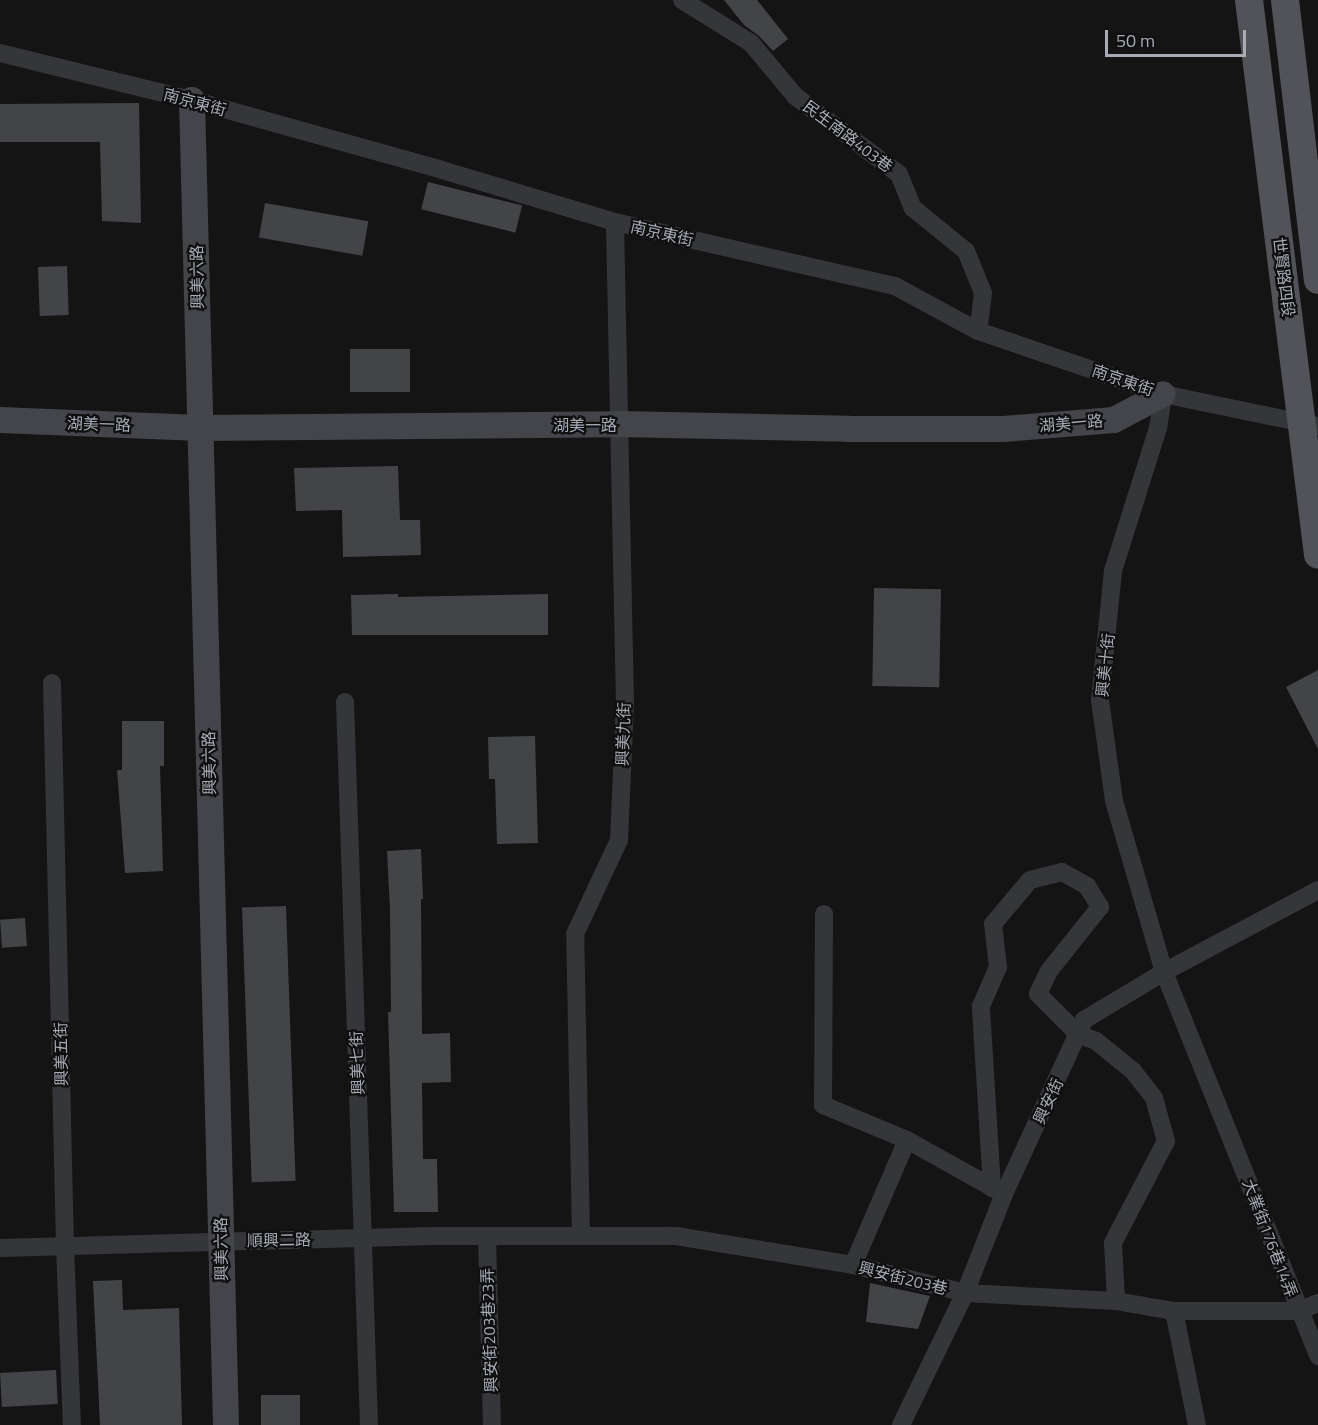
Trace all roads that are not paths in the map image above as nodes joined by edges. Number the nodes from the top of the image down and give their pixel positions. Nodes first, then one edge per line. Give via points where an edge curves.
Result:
1 (682, 0) edge
2 (1250, 0) edge
3 (1285, 0) edge
4 (0, 53) edge
5 (192, 100) junction
6 (615, 222) junction
7 (1318, 280) edge
8 (978, 331) junction
9 (1163, 394) junction
10 (0, 420) edge
11 (617, 424) junction
12 (1310, 424) edge
13 (200, 428) junction
14 (1318, 555) edge
15 (52, 683) dead end
16 (345, 702) dead end
17 (1318, 890) edge
18 (824, 914) dead end
19 (1164, 972) junction
20 (1079, 1035) junction
21 (1225, 1118) joint
22 (908, 1140) junction
23 (998, 1191) junction
24 (487, 1236) junction
25 (580, 1236) junction
26 (362, 1238) junction
27 (221, 1241) junction
28 (65, 1246) junction
29 (0, 1248) edge
30 (853, 1265) junction
31 (965, 1293) junction
32 (1116, 1300) junction
33 (1318, 1303) edge
34 (1174, 1311) junction
35 (1298, 1311) junction
36 (1318, 1356) edge
37 (72, 1425) edge
38 (225, 1425) edge
39 (369, 1425) edge
40 (492, 1425) edge
41 (901, 1425) edge
42 (1197, 1425) edge

1 - 8 street, 民生南路403巷 via 751,43 795,96 899,174 913,208 966,251 983,293
2 - 12 main road, 世賢路四段
3 - 7 main road, 世賢路四段
4 - 5 street, 南京東街
5 - 6 street, 南京東街
5 - 13 street, 興美六路
6 - 8 street, 南京東街 via 895,286
6 - 11 street, 興美九街
8 - 9 street, 南京東街
9 - 11 street, 湖美一路 via 1114,420 1004,429
9 - 12 street, 南京東街
9 - 19 street, 興美十街 via 1158,428 1113,571 1100,700 1114,801
10 - 13 street, 湖美一路
11 - 13 street, 湖美一路
11 - 25 street, 興美九街 via 625,703 619,840 575,934
12 - 14 main road, 世賢路四段
13 - 27 street, 興美六路
15 - 28 street, 興美五街
16 - 26 street, 興美七街
17 - 19 street, 興安街
18 - 22 street via 823,1105
19 - 20 street, 興安街 via 1084,1020
19 - 21 street, 興美十街
20 - 23 street, 興安街
20 - 23 street via 1038,994 1049,970 1100,907 1087,886 1062,872 1030,880 993,924 998,967 981,1006
20 - 32 street via 1096,1041 1133,1071 1154,1098 1166,1141 1113,1243
21 - 35 street, 大業街176巷14弄
22 - 23 street
22 - 30 street
23 - 31 street, 興安街
24 - 25 street, 興安街203巷
24 - 26 street, 順興二路
24 - 40 street, 興安街203巷23弄
25 - 30 street, 興安街203巷 via 676,1236
26 - 27 street, 順興二路
26 - 39 street, 興美七街
27 - 28 street, 順興二路
27 - 38 street, 興美六路
28 - 29 street, 順興二路
28 - 37 street, 興美五街
30 - 31 street, 興安街203巷
31 - 32 street, 興安街203巷
31 - 41 street, 興安街
32 - 34 street, 興安街203巷
33 - 35 street, 興安街203巷
34 - 35 street, 興安街203巷
34 - 42 street
35 - 36 street, 大業街176巷14弄

